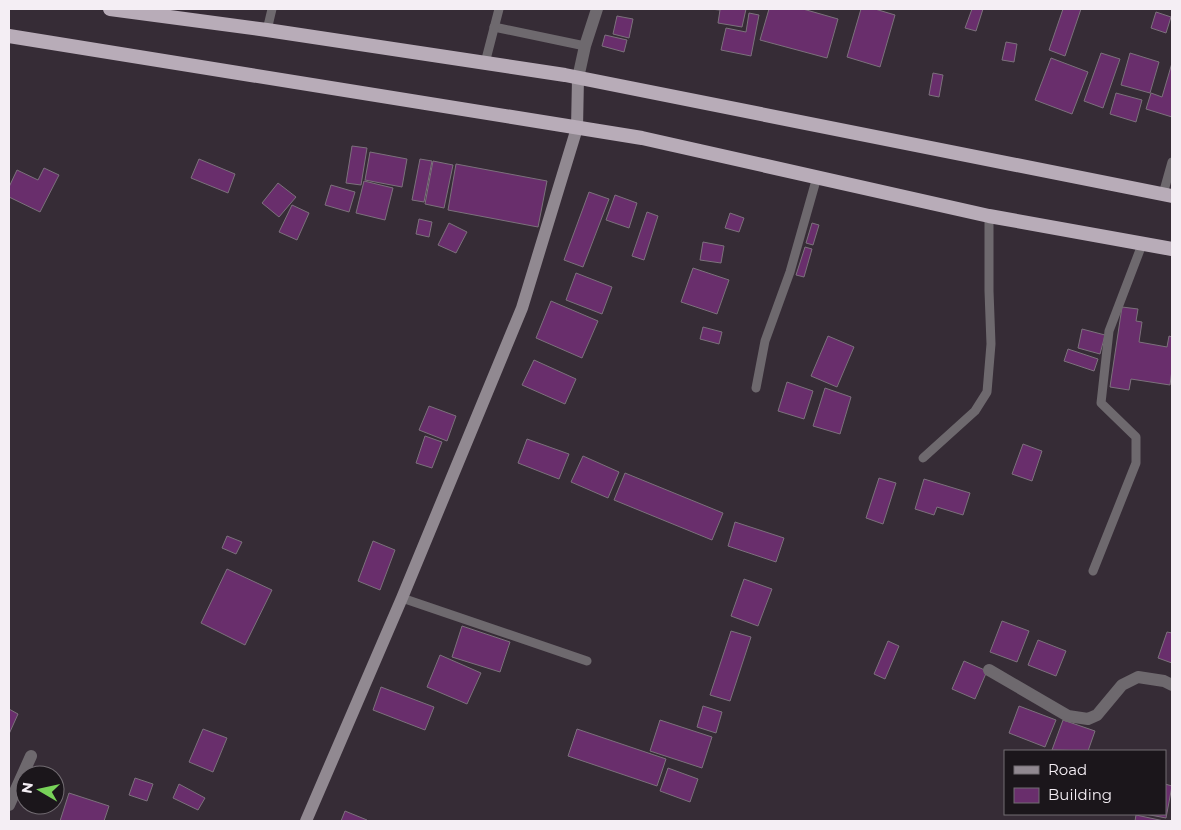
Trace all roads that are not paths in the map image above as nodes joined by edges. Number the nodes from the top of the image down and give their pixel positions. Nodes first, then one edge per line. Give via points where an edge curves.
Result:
1 (110, 9) edge
2 (272, 9) edge
3 (498, 9) edge
4 (597, 9) edge
5 (494, 27) junction
6 (267, 30) junction
7 (9, 36) edge
8 (585, 46) junction
9 (485, 63) junction
10 (578, 78) junction
11 (577, 128) junction
12 (1172, 162) edge
13 (817, 177) junction
14 (1168, 195) edge
15 (989, 216) junction
16 (1143, 242) junction
17 (1172, 249) edge
18 (756, 388) dead end
19 (923, 458) dead end
20 (1093, 571) dead end
21 (402, 598) junction
22 (588, 661) dead end
23 (989, 670) dead end
24 (1172, 685) edge
25 (32, 756) dead end
26 (9, 804) edge
27 (306, 821) edge

1 - 6 highway
2 - 6 lane
3 - 5 lane
4 - 8 street
5 - 8 lane
5 - 9 lane
6 - 9 highway
7 - 11 highway
8 - 10 street
9 - 10 highway
10 - 11 main road
10 - 14 highway
11 - 13 highway via 642,138
11 - 21 main road via 522,308
12 - 14 lane
13 - 15 highway
13 - 18 lane via 790,272 765,342
15 - 16 highway
15 - 19 lane via 991,344 987,392 975,411
16 - 17 highway
16 - 20 lane via 1109,331 1101,403 1136,437 1136,463
21 - 22 lane
21 - 27 main road
23 - 24 street via 1068,716 1088,719 1097,715 1122,685 1138,677
25 - 26 street

